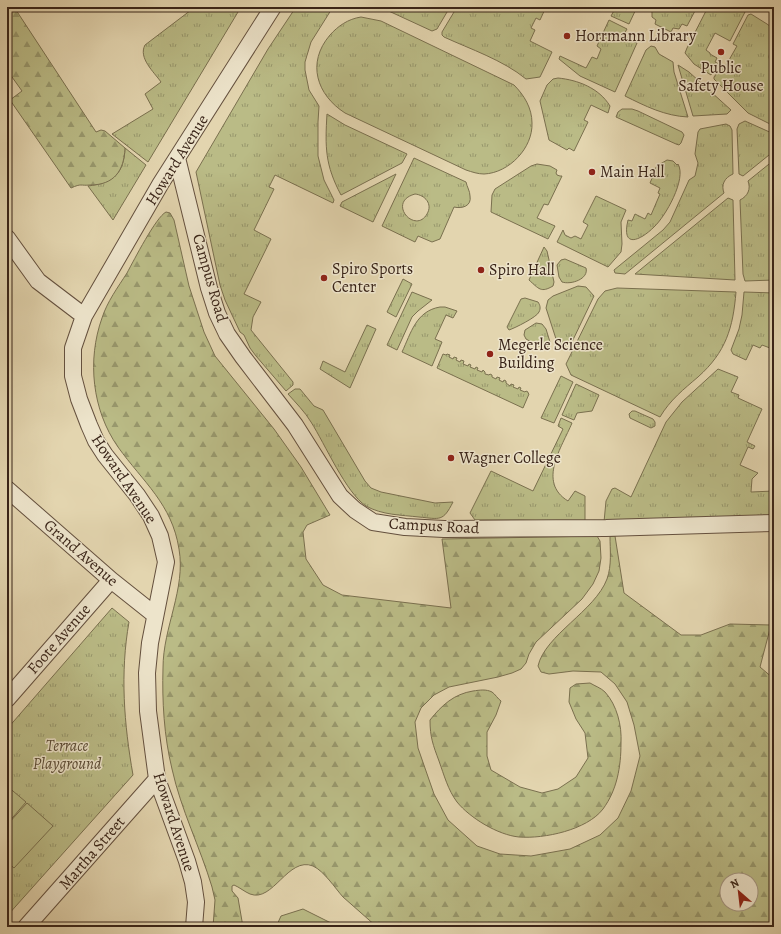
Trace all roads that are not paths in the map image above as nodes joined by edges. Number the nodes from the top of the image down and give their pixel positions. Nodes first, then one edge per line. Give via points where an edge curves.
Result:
1 (273, 7) edge
2 (178, 158) junction
3 (7, 238) edge
4 (84, 316) junction
5 (7, 489) edge
6 (774, 523) edge
7 (111, 580) junction
8 (156, 615) junction
9 (7, 699) edge
10 (157, 779) junction
11 (26, 927) edge
12 (194, 927) edge

1 - 2 street, Howard Avenue
2 - 4 street, Howard Avenue
2 - 6 street, Campus Road via 209,288 227,334 295,425 340,496 372,522 444,529 614,528
3 - 4 street via 38,281
4 - 8 street, Howard Avenue via 73,348 73,376 96,441 137,495 160,536 166,562
5 - 7 street, Grand Avenue
7 - 8 street, Grand Avenue
7 - 9 street, Foote Avenue
8 - 10 street, Howard Avenue via 146,673
10 - 11 street, Martha Street
10 - 12 street, Howard Avenue via 194,882

